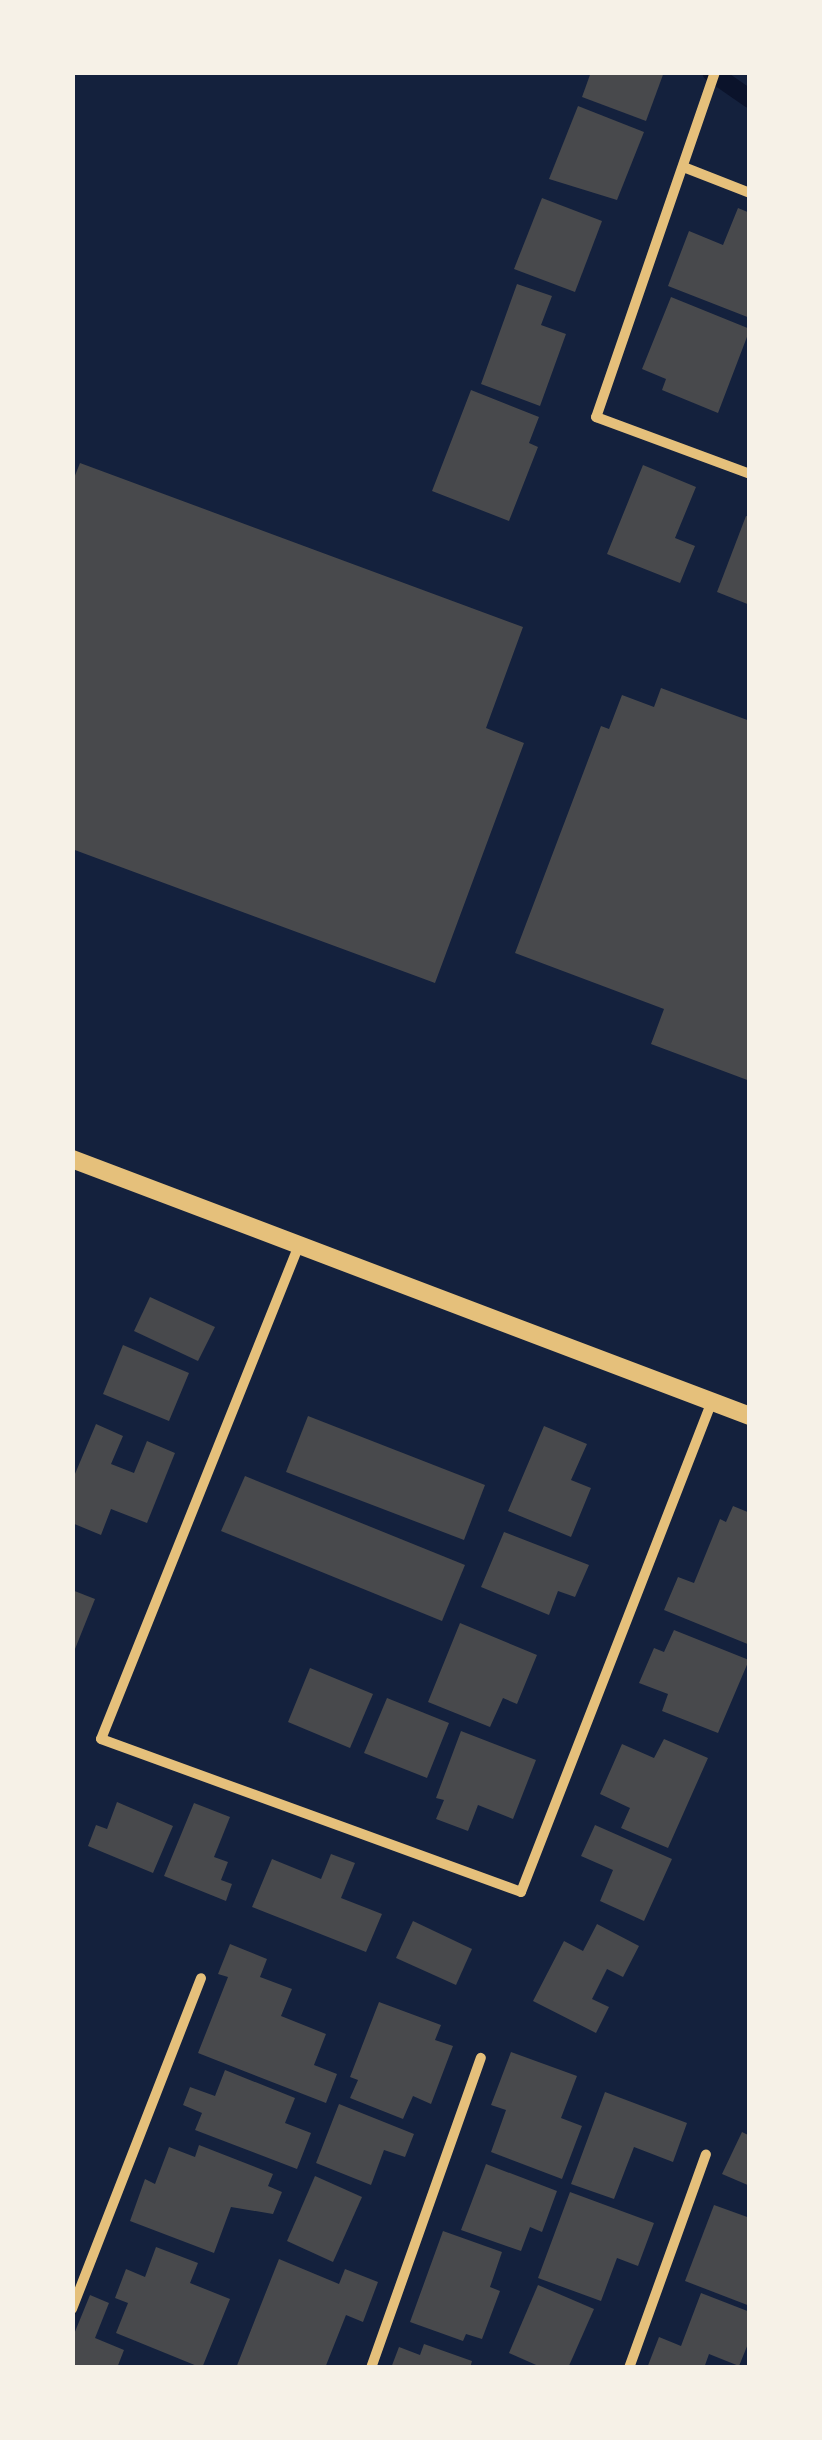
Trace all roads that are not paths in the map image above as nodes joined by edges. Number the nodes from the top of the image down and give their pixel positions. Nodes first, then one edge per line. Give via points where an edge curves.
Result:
1 (714, 72) edge
2 (686, 168) junction
3 (750, 193) edge
4 (750, 474) edge
5 (72, 1159) edge
6 (299, 1244) junction
7 (712, 1401) junction
8 (750, 1416) edge
9 (202, 1978) dead end
10 (481, 2058) dead end
11 (706, 2154) dead end
12 (72, 2308) edge
13 (371, 2368) edge
14 (629, 2368) edge

1 - 2 street
2 - 3 street
2 - 4 street via 596,417
5 - 6 street
6 - 7 street
6 - 7 street via 101,1739 521,1892
7 - 8 street
9 - 12 street
10 - 13 street
11 - 14 street

